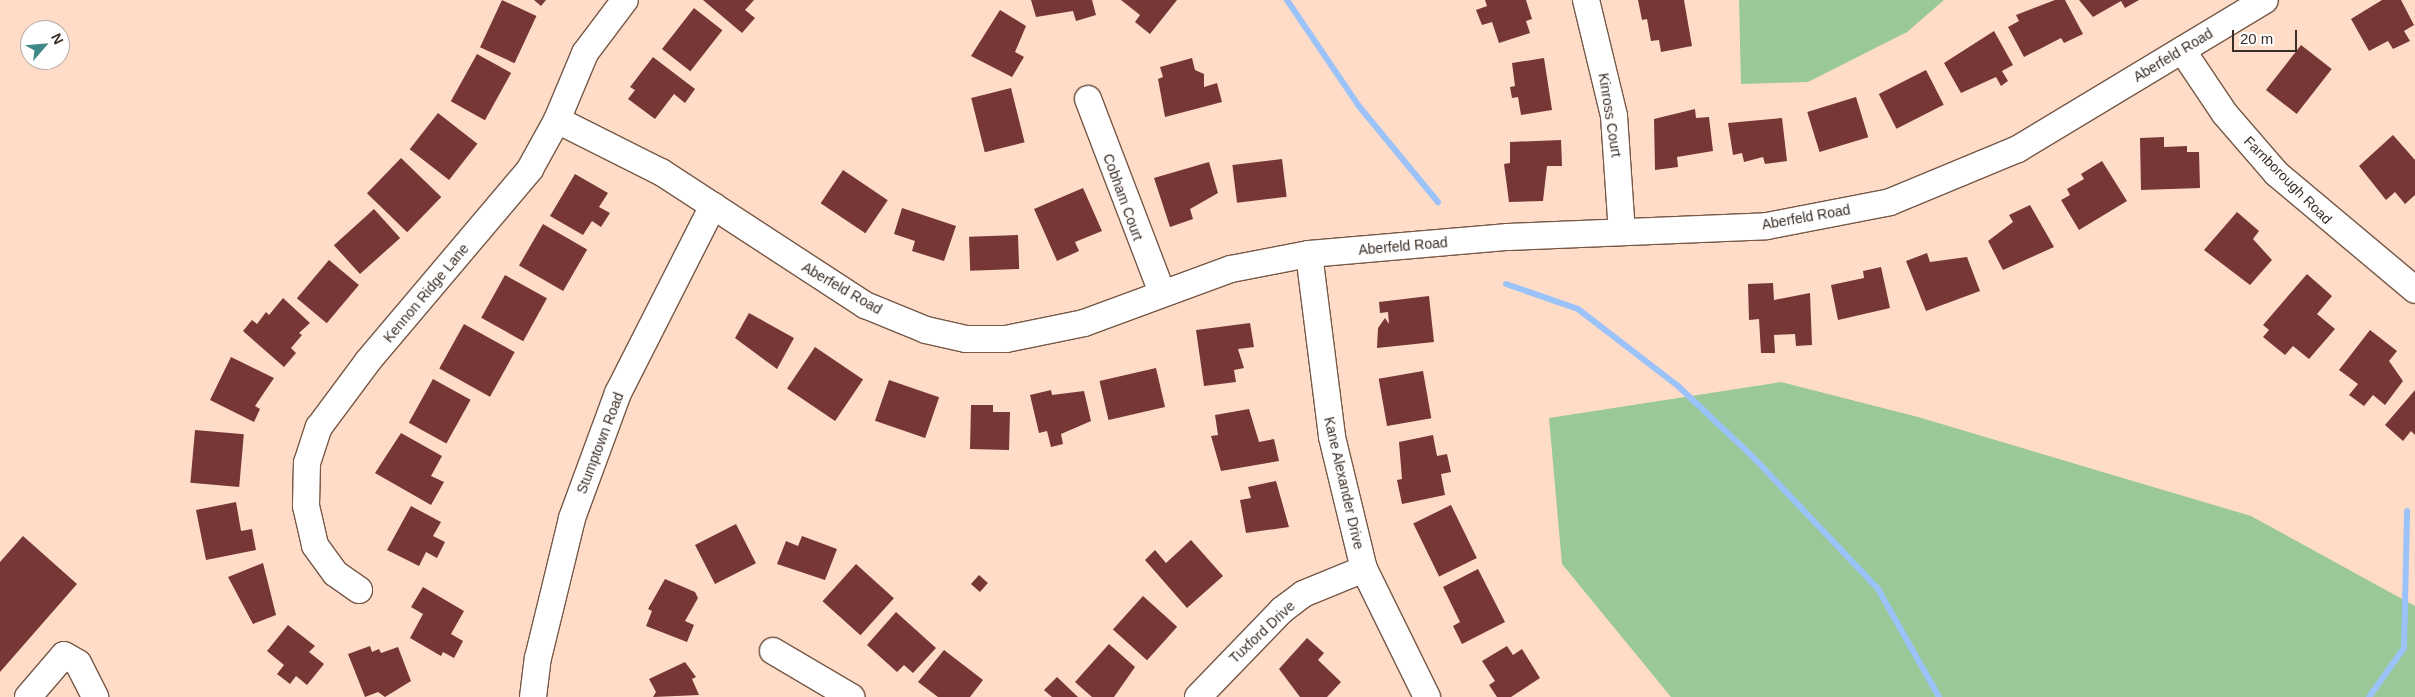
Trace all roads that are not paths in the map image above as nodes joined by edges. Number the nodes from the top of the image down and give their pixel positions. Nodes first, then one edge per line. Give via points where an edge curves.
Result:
1 (625, 0) edge
2 (1586, 0) edge
3 (2264, 0) edge
4 (2182, 50) junction
5 (1088, 99) dead end
6 (557, 120) junction
7 (713, 206) junction
8 (1622, 232) junction
9 (1309, 254) junction
10 (2415, 290) edge
11 (1162, 293) junction
12 (1364, 569) junction
13 (359, 590) dead end
14 (773, 651) dead end
15 (28, 697) edge
16 (95, 697) edge
17 (533, 697) edge
18 (851, 697) edge
19 (1198, 697) edge
20 (1427, 697) edge

1 - 6 street, Kennon Ridge Lane via 585,53
2 - 8 street, Kinross Court via 1614,116
3 - 4 street, Aberfeld Road
4 - 8 street, Aberfeld Road via 2018,149 1890,202 1767,226
4 - 10 street, Farnborough Road via 2225,114 2277,174
5 - 11 street, Cobham Court
6 - 7 street, Aberfeld Road via 620,148
6 - 13 street, Kennon Ridge Lane via 530,168 368,361 319,427 307,463 306,506 316,545 335,573
7 - 11 street, Aberfeld Road via 865,304 926,330 966,339 1006,338 1084,323
7 - 17 street, Stumptown Road via 618,392 575,509 538,658
8 - 9 street, Aberfeld Road
9 - 11 street, Aberfeld Road via 1231,269
9 - 12 street, Kane Alexander Drive via 1332,437
12 - 19 street, Tuxford Drive via 1303,594 1282,610
12 - 20 street, Kane Alexander Drive
14 - 18 street
15 - 16 street via 64,654 78,663

